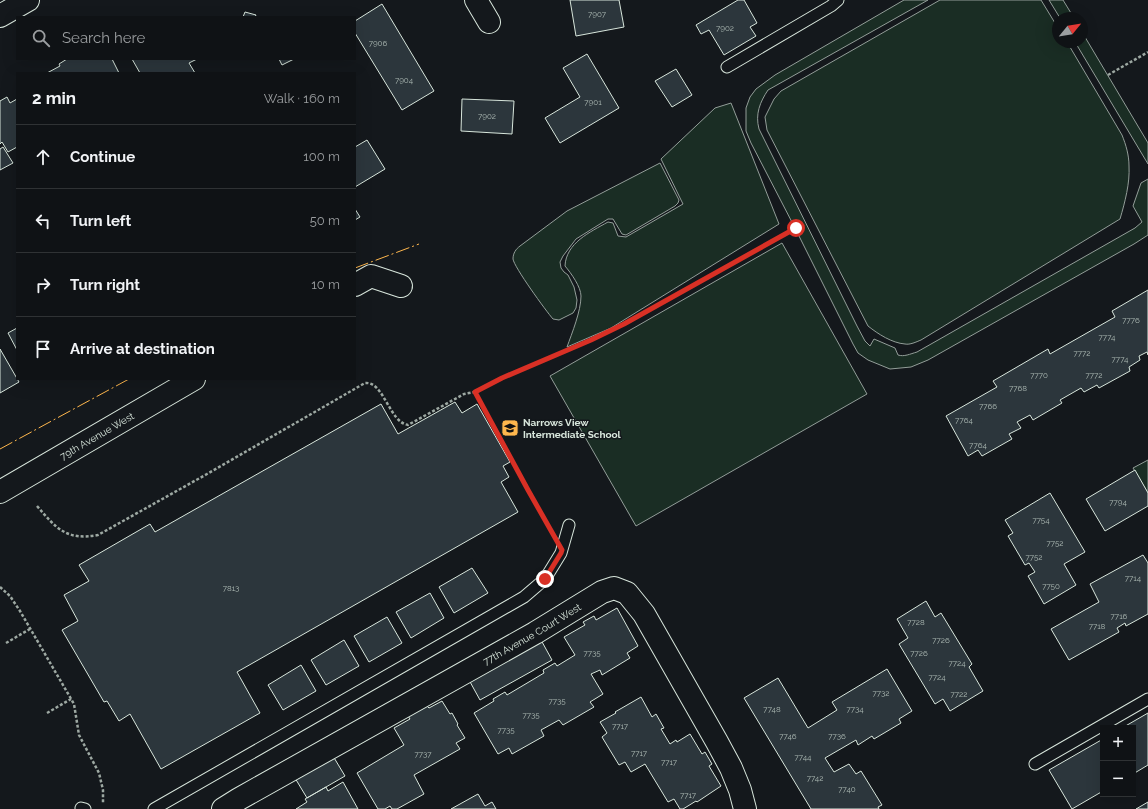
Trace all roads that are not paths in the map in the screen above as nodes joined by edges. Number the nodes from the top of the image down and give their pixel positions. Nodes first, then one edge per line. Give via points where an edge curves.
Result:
1 (28, 0) edge
2 (476, 0) edge
3 (838, 0) edge
4 (0, 16) edge
5 (489, 22) dead end
6 (727, 67) dead end
7 (356, 285) edge
8 (401, 286) dead end
9 (192, 380) edge
10 (0, 492) edge
11 (569, 525) dead end
12 (1148, 699) edge
13 (1035, 764) dead end
14 (154, 809) edge
15 (223, 809) edge
16 (745, 809) edge

1 - 4 street
2 - 5 street
3 - 6 lane
7 - 8 street via 371,276
9 - 10 street, 79th Avenue West
11 - 14 lane via 561,553 545,579 524,597
12 - 13 lane
15 - 16 street, 77th Avenue Court West via 535,633 602,592 614,588 626,593 644,614 731,768

